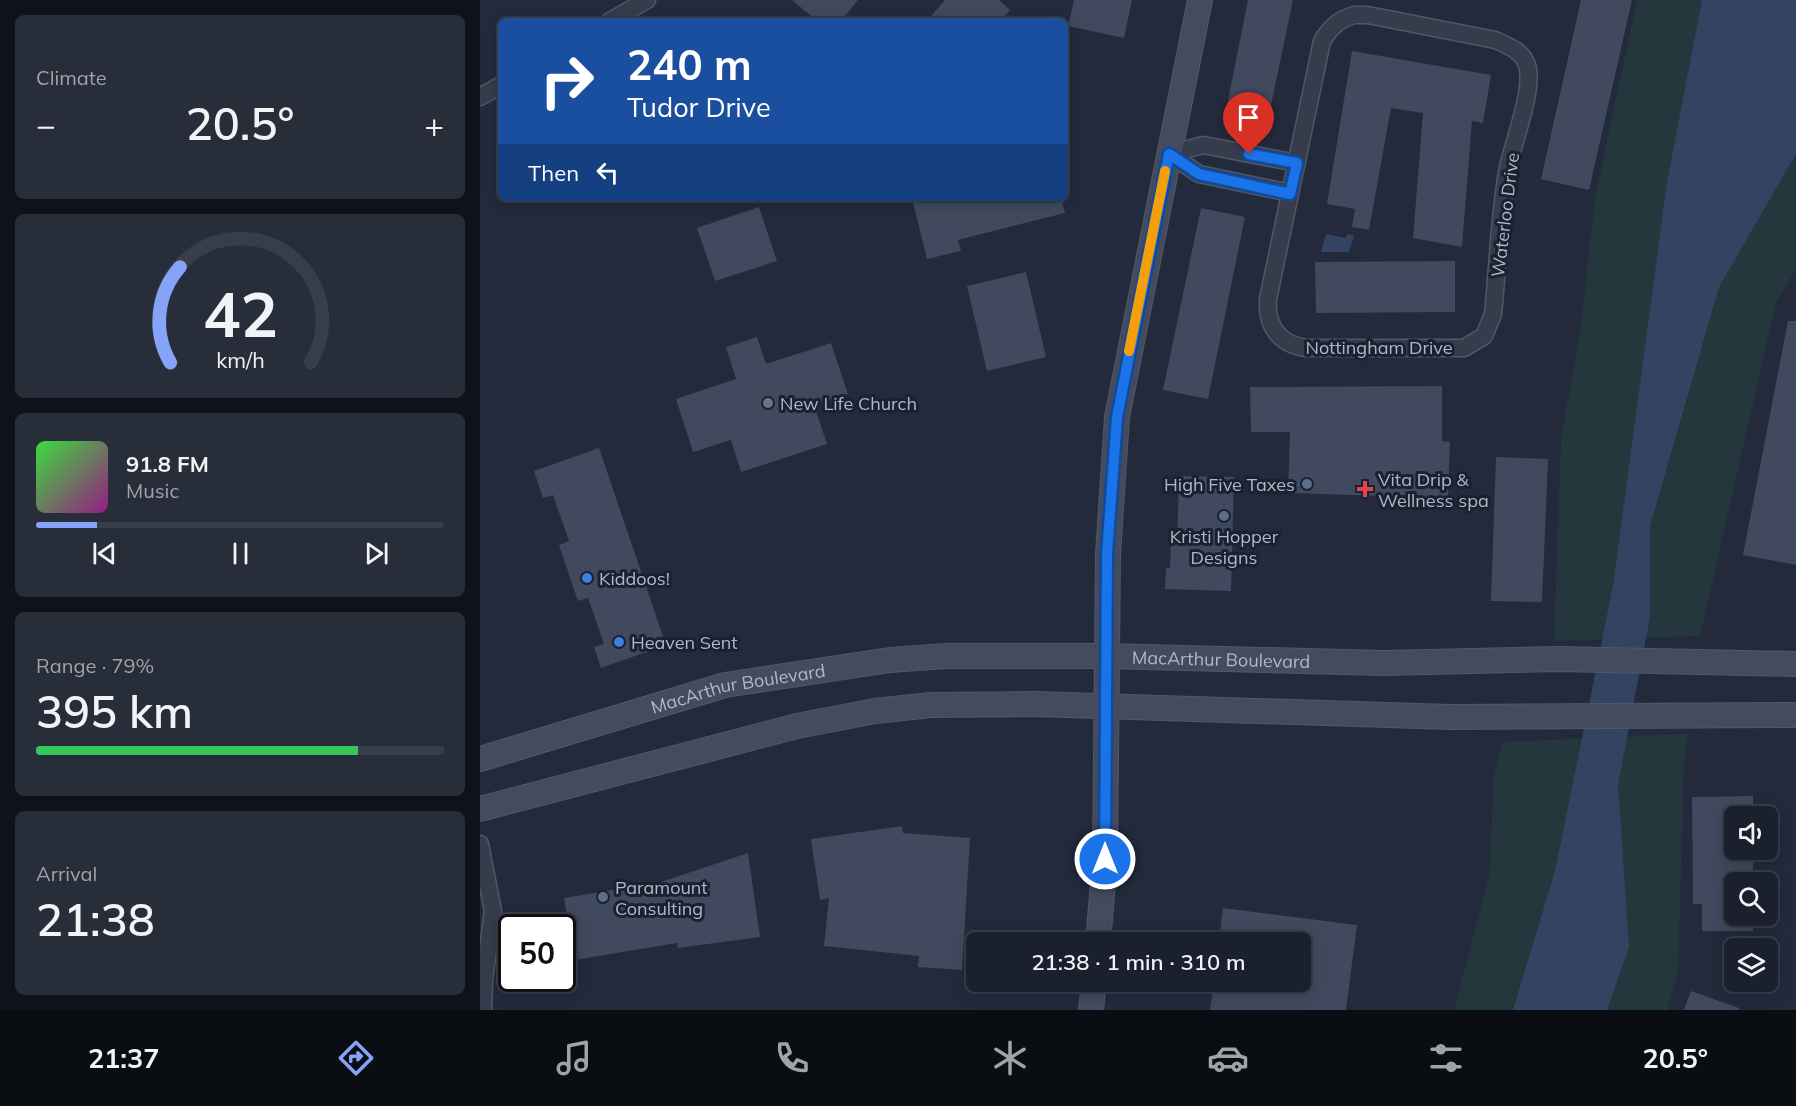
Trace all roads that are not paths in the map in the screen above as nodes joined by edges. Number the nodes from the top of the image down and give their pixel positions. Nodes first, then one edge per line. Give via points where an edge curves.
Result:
1 (646, 0) edge
2 (1200, 0) edge
3 (615, 18) edge
4 (498, 87) edge
5 (480, 97) edge
6 (1169, 154) junction
7 (1297, 163) junction
8 (1290, 194) junction
9 (1484, 336) joint
10 (1106, 656) junction
11 (1796, 664) edge
12 (1105, 708) junction
13 (1796, 716) edge
14 (480, 759) edge
15 (480, 809) edge
16 (480, 844) edge
17 (1099, 932) edge
18 (482, 977) edge
19 (1093, 992) edge
20 (483, 1010) edge
21 (1091, 1010) edge

1 - 3 street
2 - 6 main road
4 - 5 street
6 - 7 street via 1203,145
6 - 8 street via 1199,174
6 - 10 main road via 1117,417 1107,554
7 - 8 street
7 - 9 street, Waterloo Drive via 1322,41 1340,20 1368,15 1495,40 1512,47 1524,58 1528,71 1526,94 1508,169 1493,314
8 - 9 street, Nottingham Drive via 1268,299 1267,311 1275,333 1294,346 1306,348 1464,348
10 - 11 main road, MacArthur Boulevard via 1385,663 1559,659
10 - 12 main road
10 - 14 main road, MacArthur Boulevard via 890,660 725,685
12 - 13 main road via 1438,717
12 - 15 main road via 982,703 875,711 797,726
12 - 17 main road via 1105,859
16 - 18 street via 493,910
18 - 20 street
19 - 21 main road

